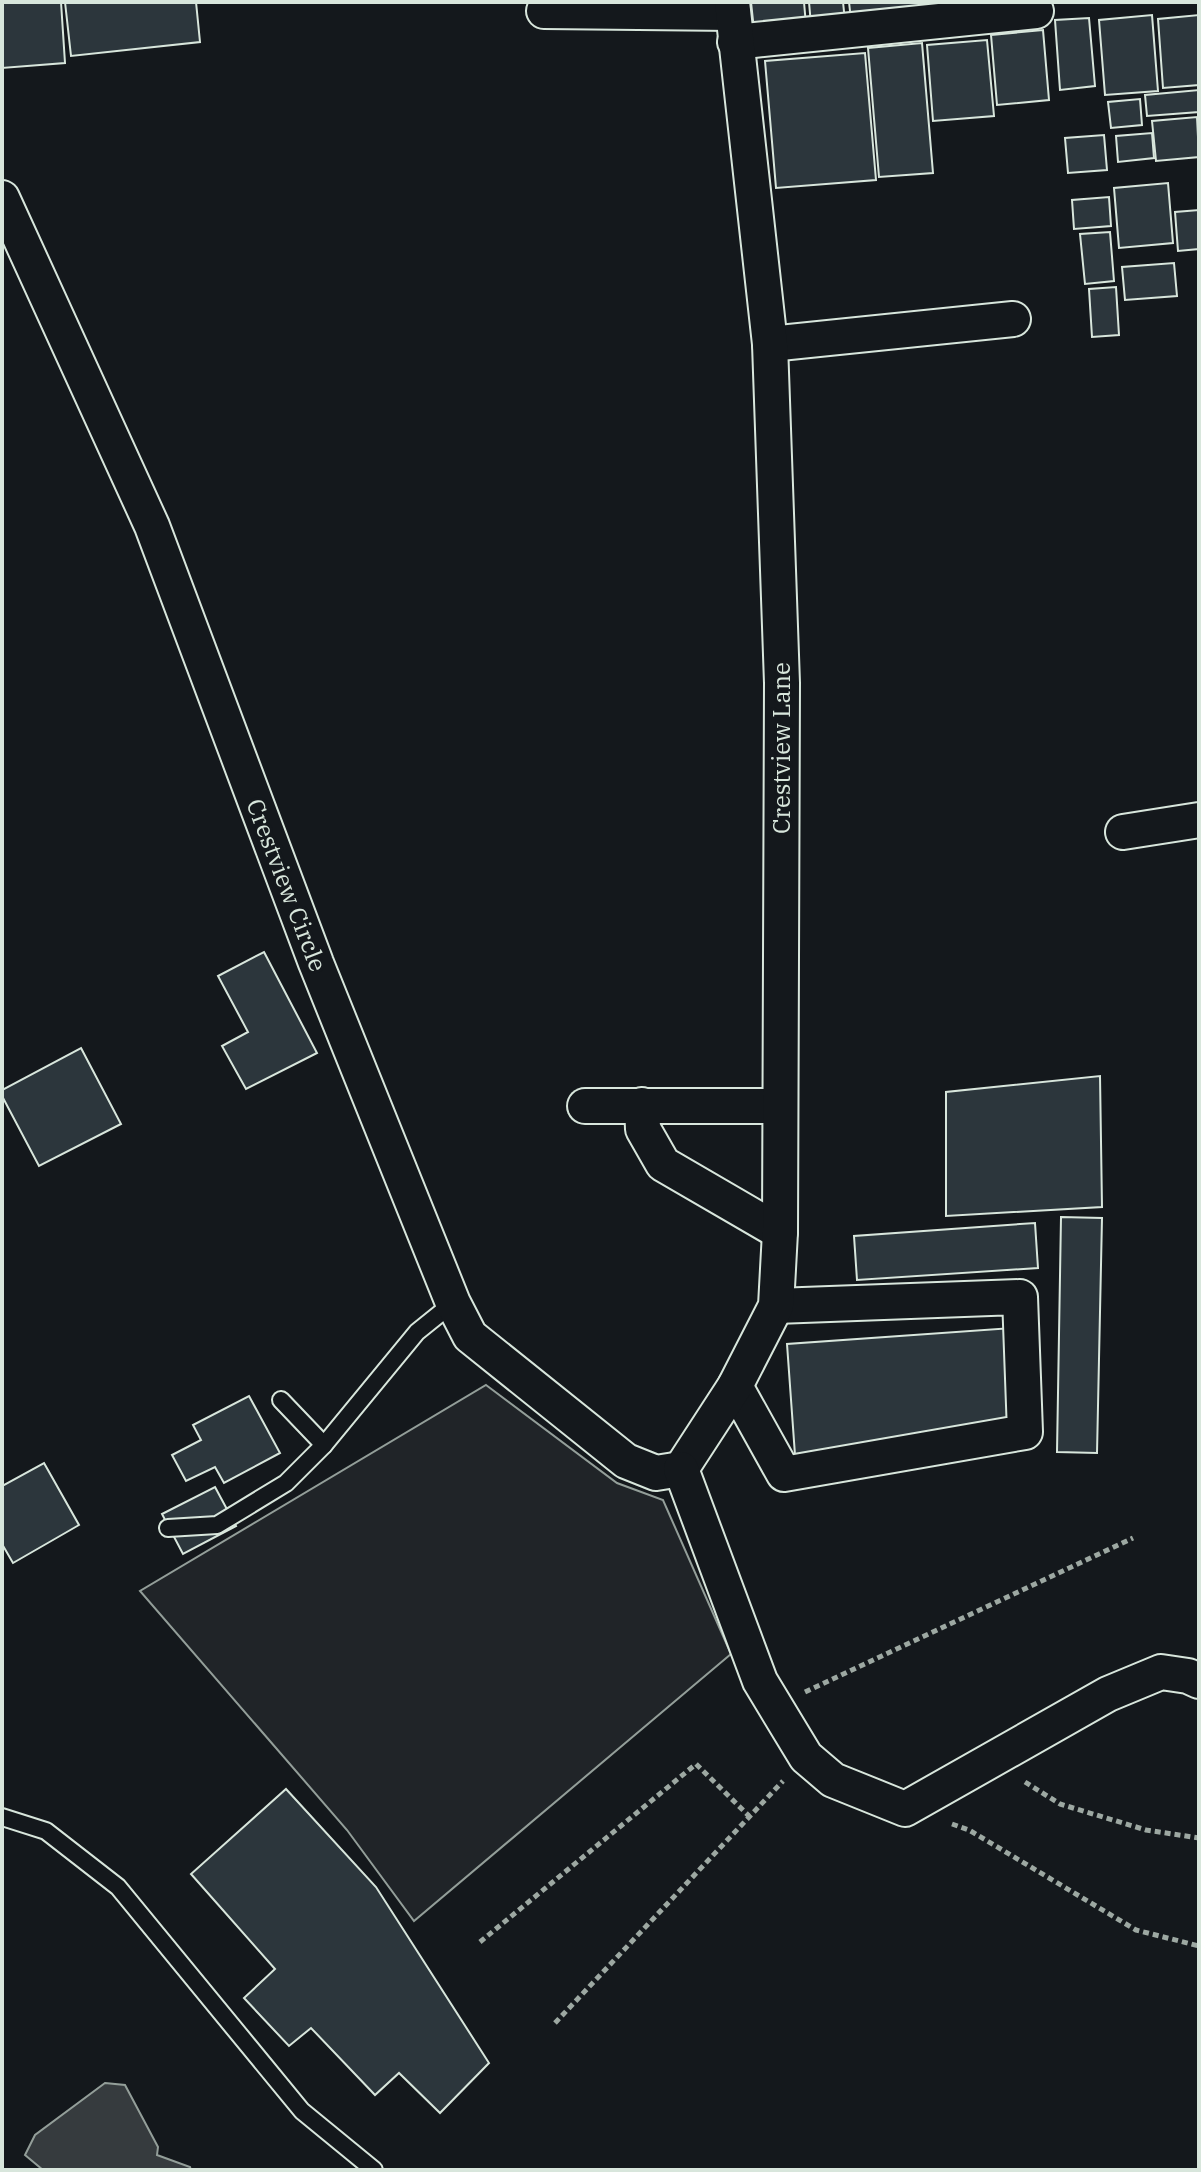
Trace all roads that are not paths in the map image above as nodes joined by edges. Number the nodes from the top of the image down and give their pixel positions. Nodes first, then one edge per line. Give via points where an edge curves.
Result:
1 (544, 11) dead end
2 (1036, 11) dead end
3 (733, 19) edge
4 (2, 198) edge
5 (1013, 319) dead end
6 (770, 344) junction
7 (1199, 820) edge
8 (1123, 832) dead end
9 (642, 1105) junction
10 (585, 1106) dead end
11 (779, 1106) junction
12 (780, 1232) junction
13 (453, 1303) junction
14 (776, 1306) junction
15 (735, 1386) junction
16 (281, 1400) dead end
17 (324, 1445) junction
18 (681, 1469) junction
19 (168, 1528) dead end
20 (1199, 1681) edge
21 (2, 1817) edge
22 (374, 2170) edge

1 - 3 street
2 - 3 street
3 - 6 street, Crestview Lane
4 - 13 street, Crestview Circle via 152,526 316,963
5 - 6 street
6 - 11 street, Crestview Lane via 782,683
7 - 8 street
9 - 10 street
9 - 11 street
9 - 12 street via 643,1129 663,1164
11 - 12 street, Crestview Lane
12 - 14 street, Crestview Lane
13 - 17 lane via 417,1332
13 - 18 street, Crestview Circle via 470,1336 626,1461 656,1473
14 - 15 street, Crestview Lane
14 - 15 street via 1020,1297 1025,1432 784,1474
15 - 18 street, Crestview Lane
16 - 17 lane
17 - 19 lane via 286,1483 217,1525
18 - 20 street via 760,1681 806,1757 833,1780 905,1809 1108,1694 1161,1672
21 - 22 lane via 46,1831 118,1887 302,2111

